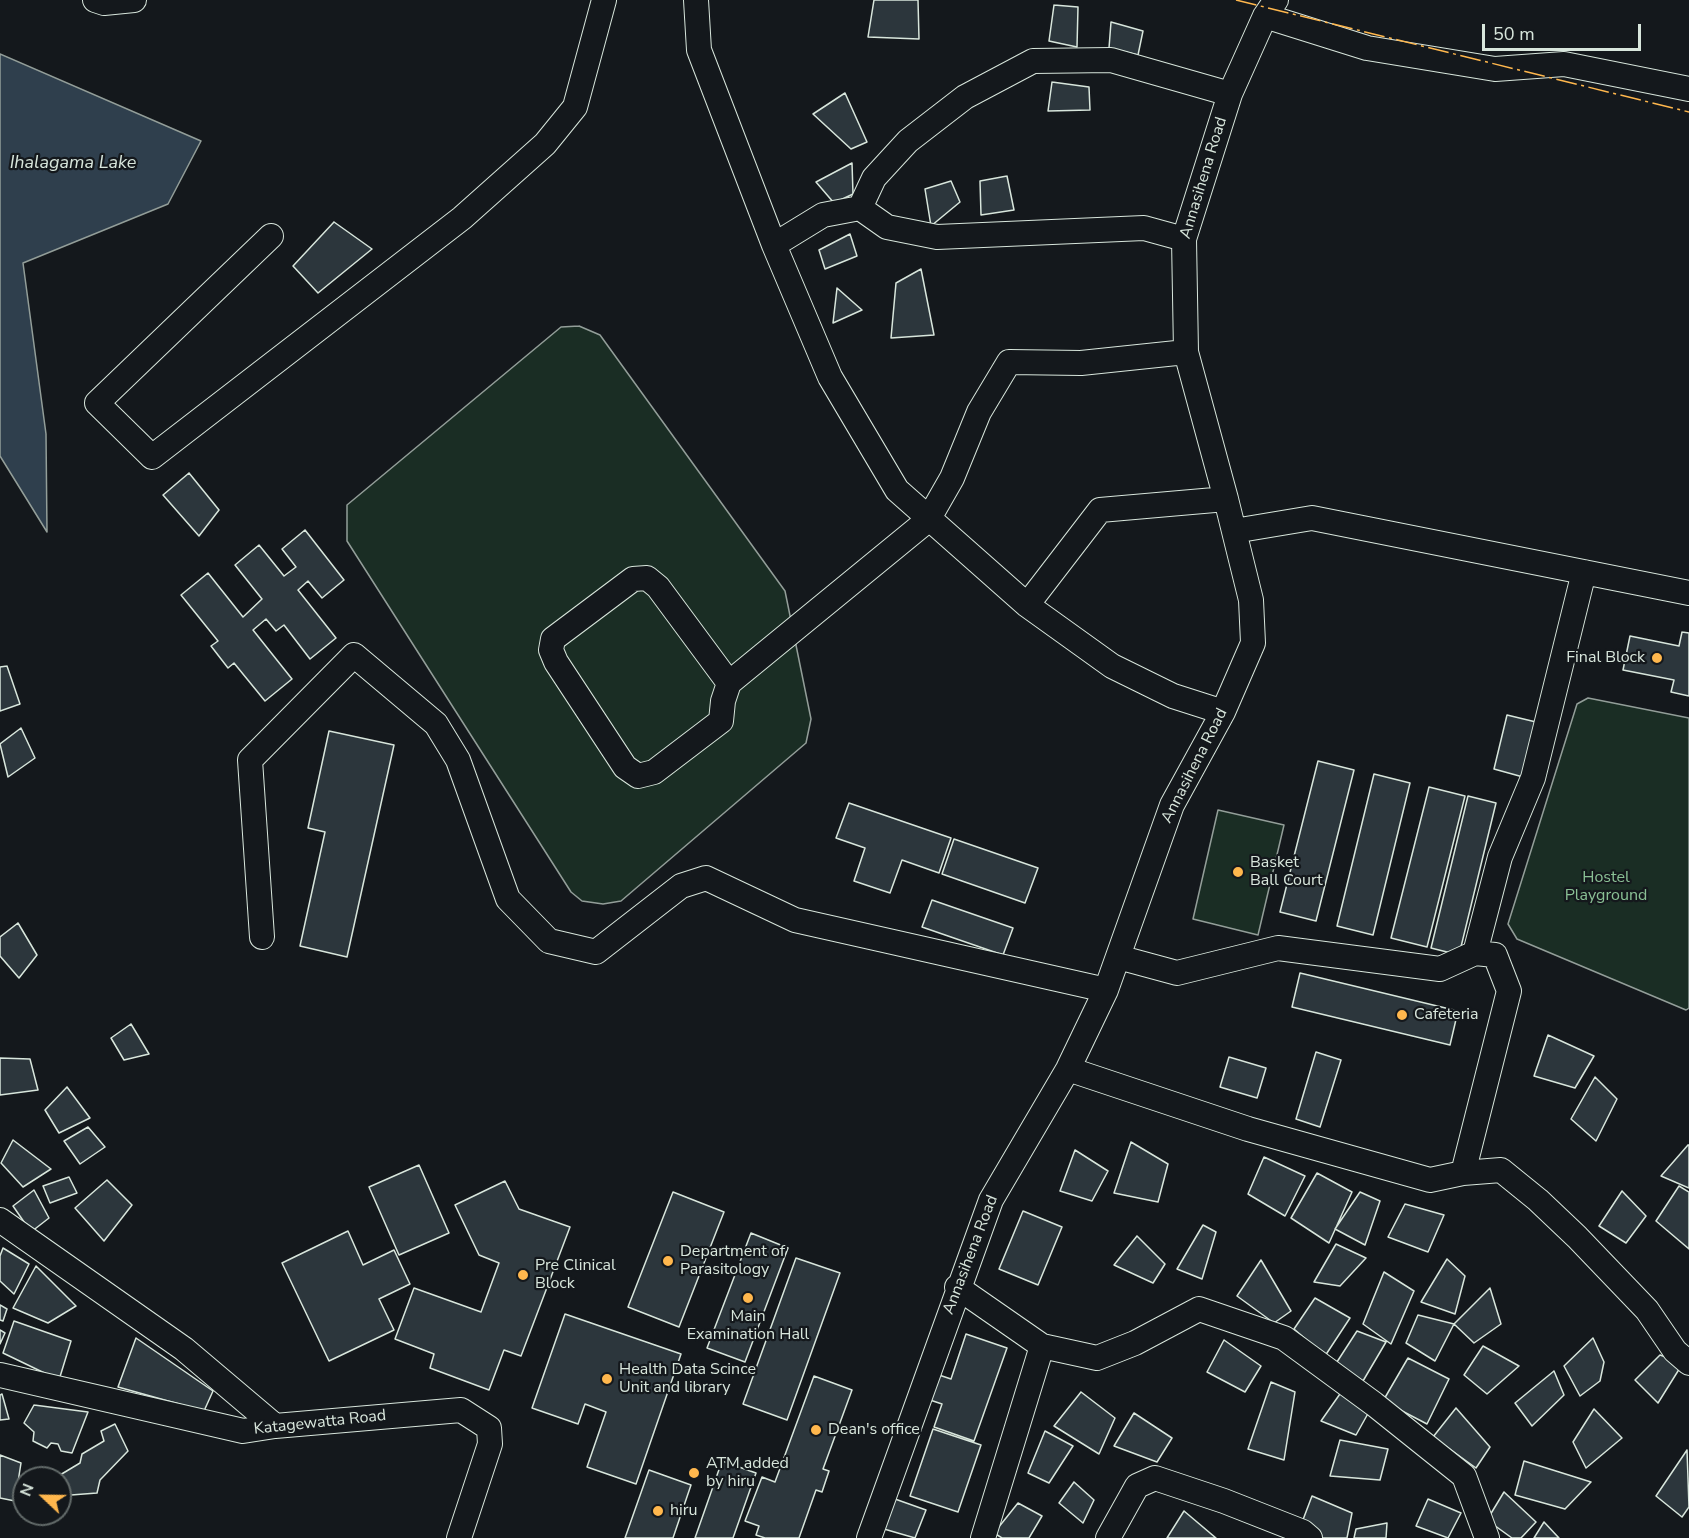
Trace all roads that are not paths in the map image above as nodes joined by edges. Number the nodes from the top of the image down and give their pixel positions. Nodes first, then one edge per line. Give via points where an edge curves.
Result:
1 (95, 0) edge
2 (134, 0) edge
3 (604, 0) edge
4 (696, 0) edge
5 (1273, 4) edge
6 (1689, 89) edge
7 (1230, 94) junction
8 (860, 208) junction
9 (271, 236) dead end
10 (1184, 239) junction
11 (774, 245) junction
12 (1186, 352) junction
13 (1226, 499) junction
14 (928, 520) junction
15 (1234, 531) junction
16 (1584, 572) junction
17 (1689, 593) edge
18 (1027, 605) junction
19 (729, 683) junction
20 (1223, 712) junction
21 (262, 937) dead end
22 (1475, 953) junction
23 (1118, 957) junction
24 (1106, 990) junction
25 (1068, 1069) junction
26 (1463, 1173) junction
27 (0, 1220) edge
28 (957, 1287) junction
29 (1042, 1346) junction
30 (1689, 1363) edge
31 (0, 1375) edge
32 (275, 1426) junction
33 (459, 1538) edge
34 (869, 1538) edge
35 (983, 1538) edge
36 (1108, 1538) edge
37 (1310, 1538) edge
38 (1487, 1538) edge

1 - 2 street
3 - 9 street via 575,107 545,144 462,218 152,457 97,403
4 - 11 street via 699,50
5 - 6 street via 1367,48 1495,69 1564,64
5 - 7 street, Annasihena Road
7 - 8 street via 1111,60 1033,61 965,97 908,141 874,178
7 - 10 street, Annasihena Road
8 - 10 street via 887,227 937,237 1144,228
8 - 11 street via 823,216
10 - 12 street, Annasihena Road
11 - 14 street via 830,377 897,490
12 - 13 street, Annasihena Road
12 - 14 street via 1081,363 1009,362 979,412 952,478
13 - 15 street, Annasihena Road
13 - 18 street via 1100,510
14 - 18 street
14 - 19 street
15 - 16 street via 1312,518
15 - 20 street, Annasihena Road via 1251,600 1253,643
16 - 17 street
16 - 22 street via 1533,778 1500,857
18 - 20 street via 1112,666 1173,696
19 - 19 street via 658,587 647,578 633,579 553,639 551,650 556,662 625,767 638,776 654,772 721,721
20 - 23 street, Annasihena Road via 1172,805
21 - 24 street via 250,760 354,655 436,724 458,760 508,899 549,940 596,952 681,886 706,878 795,920
22 - 23 street via 1440,969 1278,948 1177,973
22 - 26 street via 1495,955 1509,991
23 - 24 street, Annasihena Road
24 - 25 street, Annasihena Road
25 - 26 street via 1248,1129 1430,1180
25 - 28 street, Annasihena Road via 991,1200
26 - 30 street via 1501,1170 1538,1200 1647,1310 1675,1351
27 - 32 street via 184,1349
28 - 29 street
28 - 34 street, Annasihena Road
29 - 35 street
29 - 38 street via 1097,1358 1199,1309 1284,1338 1464,1476
31 - 32 street, Katagewatta Road via 243,1431
32 - 33 street, Katagewatta Road via 461,1410 489,1428 490,1444
36 - 37 street via 1137,1486 1155,1478 1224,1501

